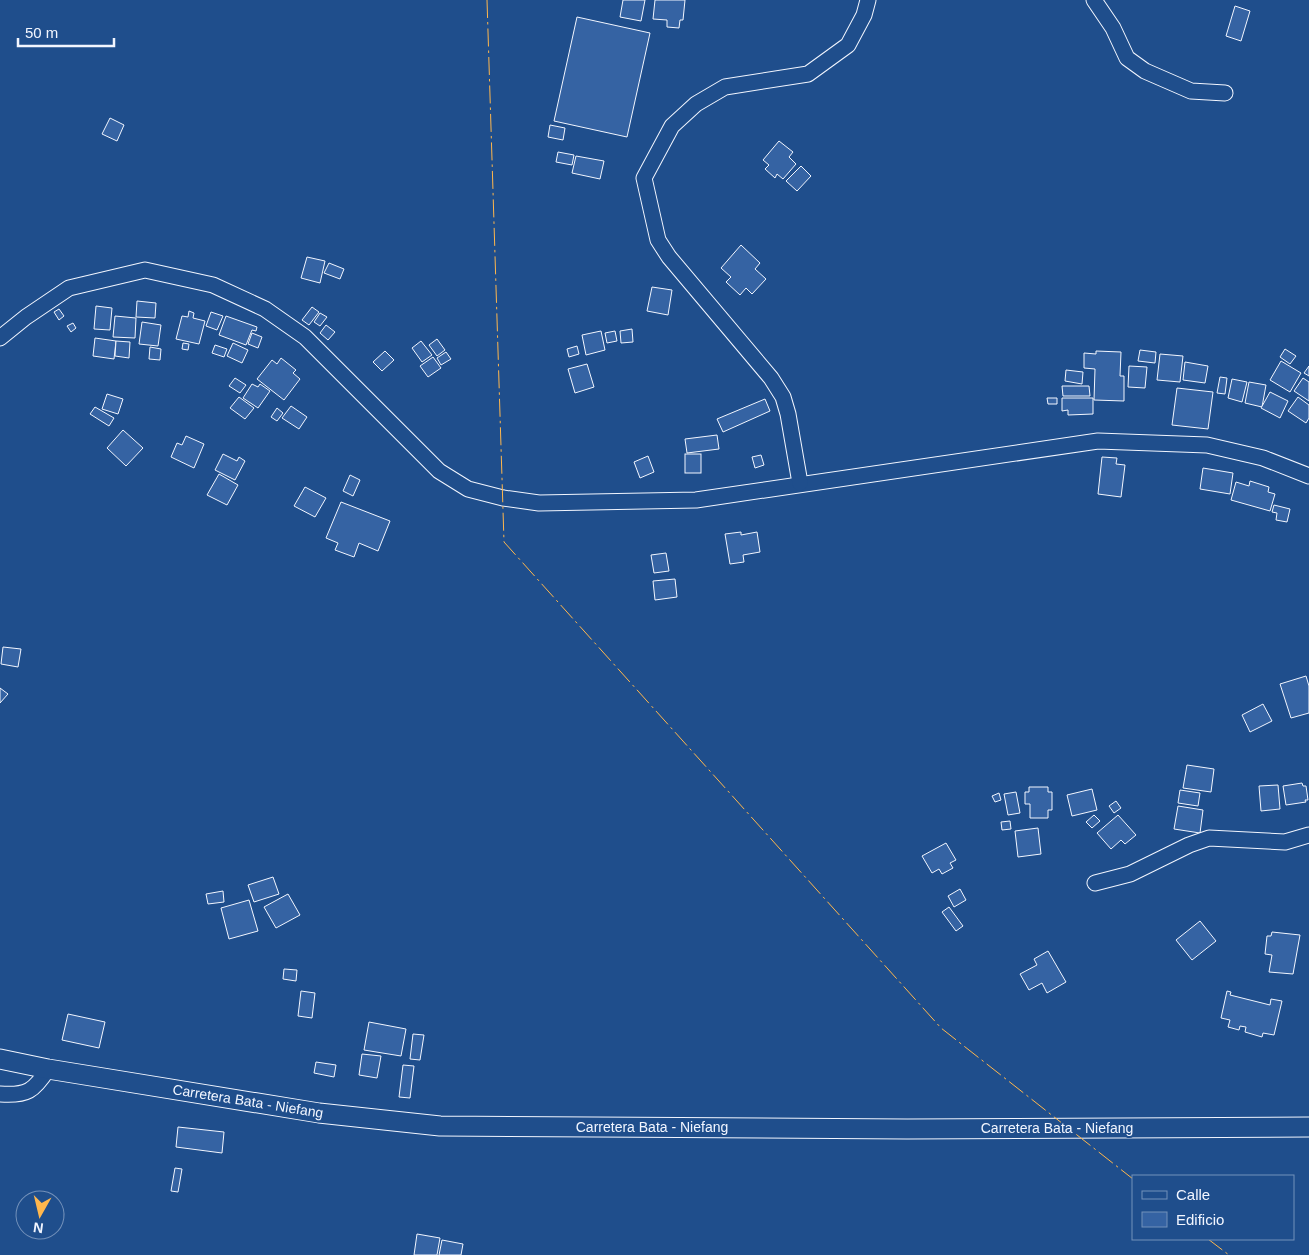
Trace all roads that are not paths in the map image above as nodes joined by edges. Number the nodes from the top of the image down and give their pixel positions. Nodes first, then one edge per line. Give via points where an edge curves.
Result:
1 (868, 0) edge
2 (1094, 0) edge
3 (1225, 93) dead end
4 (0, 338) edge
5 (1309, 476) edge
6 (800, 483) junction
7 (1309, 835) edge
8 (1095, 884) dead end
9 (0, 1059) edge
10 (48, 1069) junction
11 (0, 1094) edge
12 (1309, 1127) edge

1 - 6 street via 848,45 808,74 725,87 696,104 672,126 644,178 658,240 783,397
2 - 3 street via 1113,28 1127,58 1145,71 1191,92
4 - 6 street via 70,288 145,270 213,285 265,309 304,337 439,471 468,489 539,503 696,500
5 - 6 street via 1263,458 1207,445 1098,441
7 - 8 street via 1285,842 1209,838 1130,874
9 - 10 main road, Carretera Bata - Niefang
10 - 11 street via 29,1092
10 - 12 main road, Carretera Bata - Niefang via 319,1113 440,1126

